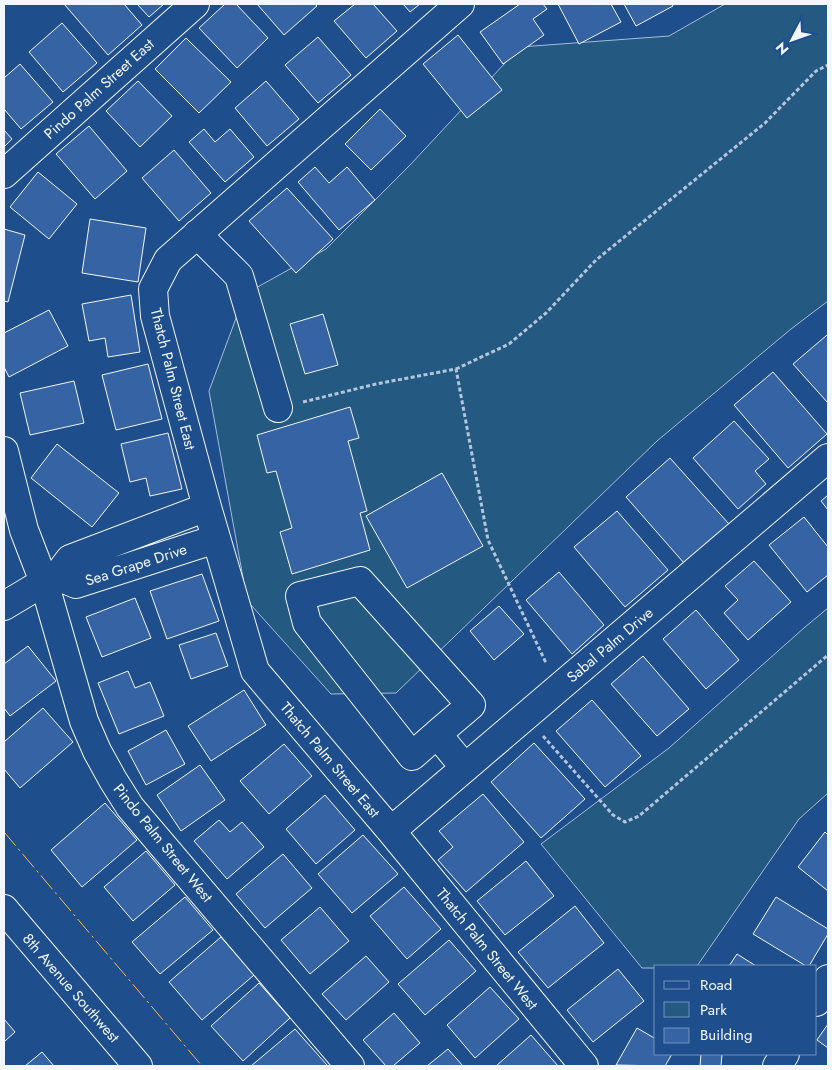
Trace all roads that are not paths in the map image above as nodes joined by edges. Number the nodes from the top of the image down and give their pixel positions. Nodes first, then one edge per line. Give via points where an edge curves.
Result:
1 (195, 4) edge
2 (460, 4) edge
3 (4, 174) edge
4 (197, 234) junction
5 (278, 408) road end
6 (4, 451) edge
7 (828, 458) edge
8 (207, 507) junction
9 (216, 539) junction
10 (51, 579) junction
11 (4, 606) edge
12 (437, 734) junction
13 (465, 768) junction
14 (391, 831) junction
15 (4, 909) edge
16 (828, 979) edge
17 (817, 1000) edge
18 (784, 1055) edge
19 (138, 1066) edge
20 (350, 1066) edge
21 (584, 1066) edge
22 (777, 1066) edge

1 - 3 street, Pindo Palm Street East
2 - 4 street, Thatch Palm Street East
4 - 5 street via 239,276
4 - 8 street, Thatch Palm Street East via 168,260 153,289 155,316
6 - 10 street via 24,530
7 - 13 street, Sabal Palm Drive
8 - 9 street, Thatch Palm Street East
8 - 10 street, Sea Grape Drive via 70,559
9 - 10 street, Sea Grape Drive via 76,584
9 - 14 street, Thatch Palm Street East via 255,671
10 - 11 street, Sea Grape Drive
10 - 20 street, Pindo Palm Street West via 84,721 113,780 130,807
12 - 12 street via 412,756 307,623 300,596 360,581 471,705
12 - 13 street
13 - 14 street, Sabal Palm Drive
14 - 21 street, Thatch Palm Street West
15 - 19 street, 8th Avenue Southwest
16 - 17 street
18 - 22 street

